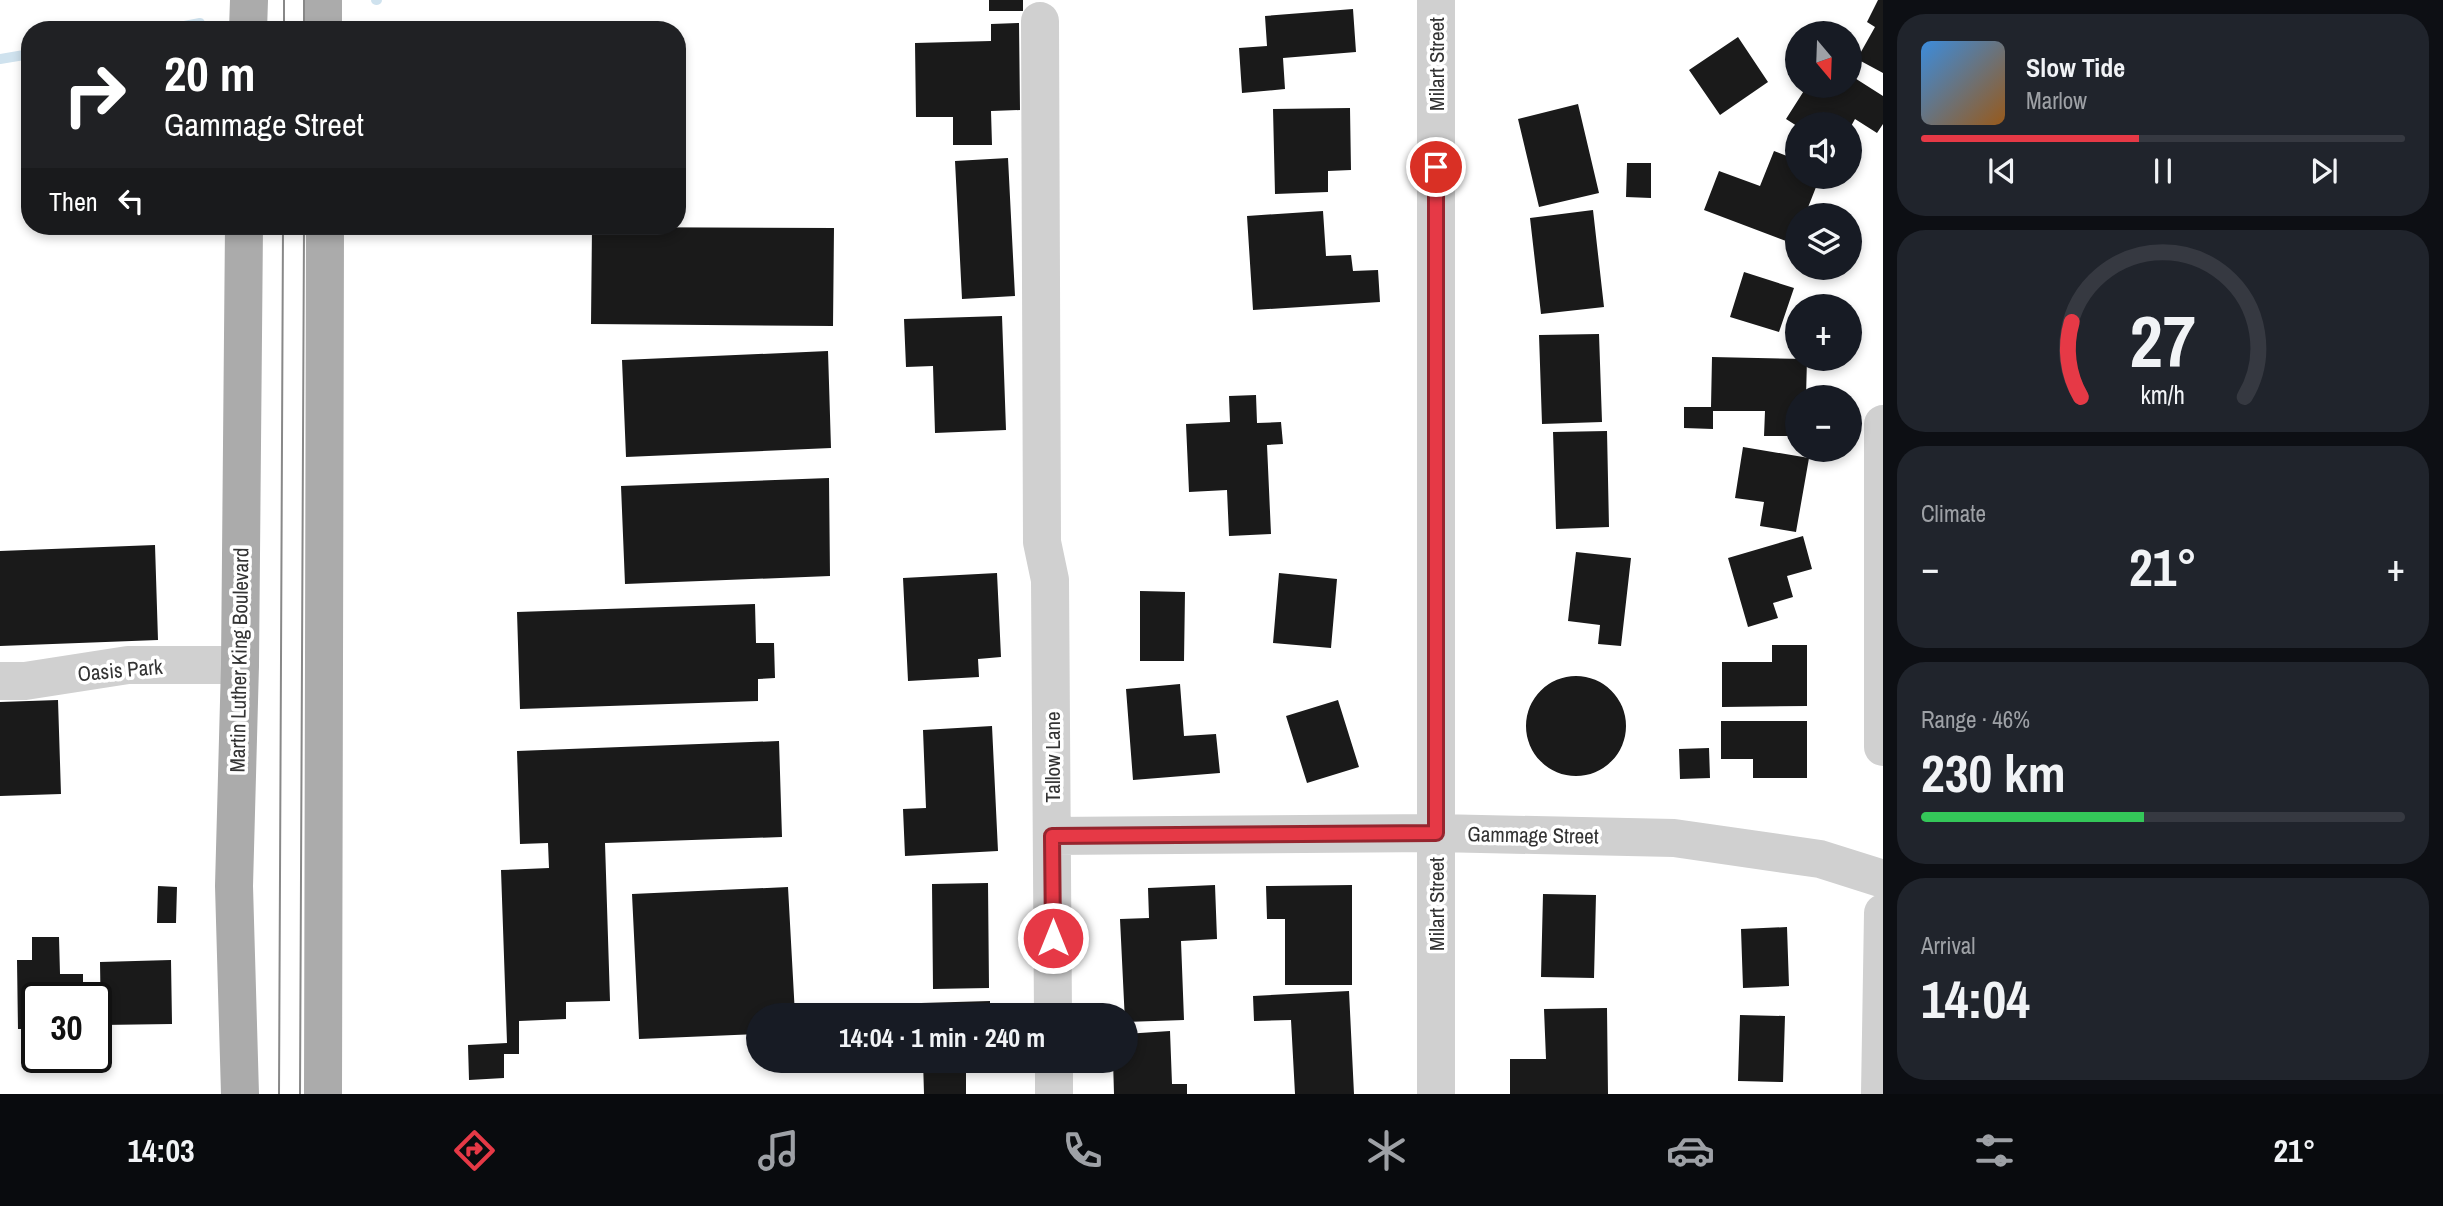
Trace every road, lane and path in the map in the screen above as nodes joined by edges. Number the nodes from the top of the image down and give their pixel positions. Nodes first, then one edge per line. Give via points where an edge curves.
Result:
1 (249, 0) edge
2 (323, 0) edge
3 (1436, 0) edge
4 (248, 21) edge
5 (323, 21) edge
6 (1040, 21) dead end
7 (244, 235) edge
8 (325, 235) edge
9 (1883, 439) edge
10 (240, 665) junction
11 (0, 681) edge
12 (1883, 747) edge
13 (1436, 833) junction
14 (1052, 836) junction
15 (1883, 879) edge
16 (1883, 914) edge
17 (1054, 1003) edge
18 (1054, 1073) edge
19 (240, 1094) edge
20 (323, 1094) edge
21 (1054, 1094) edge
22 (1436, 1094) edge
23 (1880, 1094) edge

1 - 4 main road
2 - 5 main road
3 - 13 street, Milart Street
6 - 14 street, Tallow Lane via 1042,542 1050,580
7 - 10 main road, Martin Luther King Boulevard
8 - 20 main road
9 - 12 street
10 - 11 street, Oasis Park via 128,665
10 - 19 main road, Martin Luther King Boulevard via 234,886
13 - 14 street, Gammage Street
13 - 15 street, Gammage Street via 1674,838 1820,859
13 - 22 street, Milart Street
14 - 17 street, Tallow Lane
16 - 23 street
18 - 21 street

